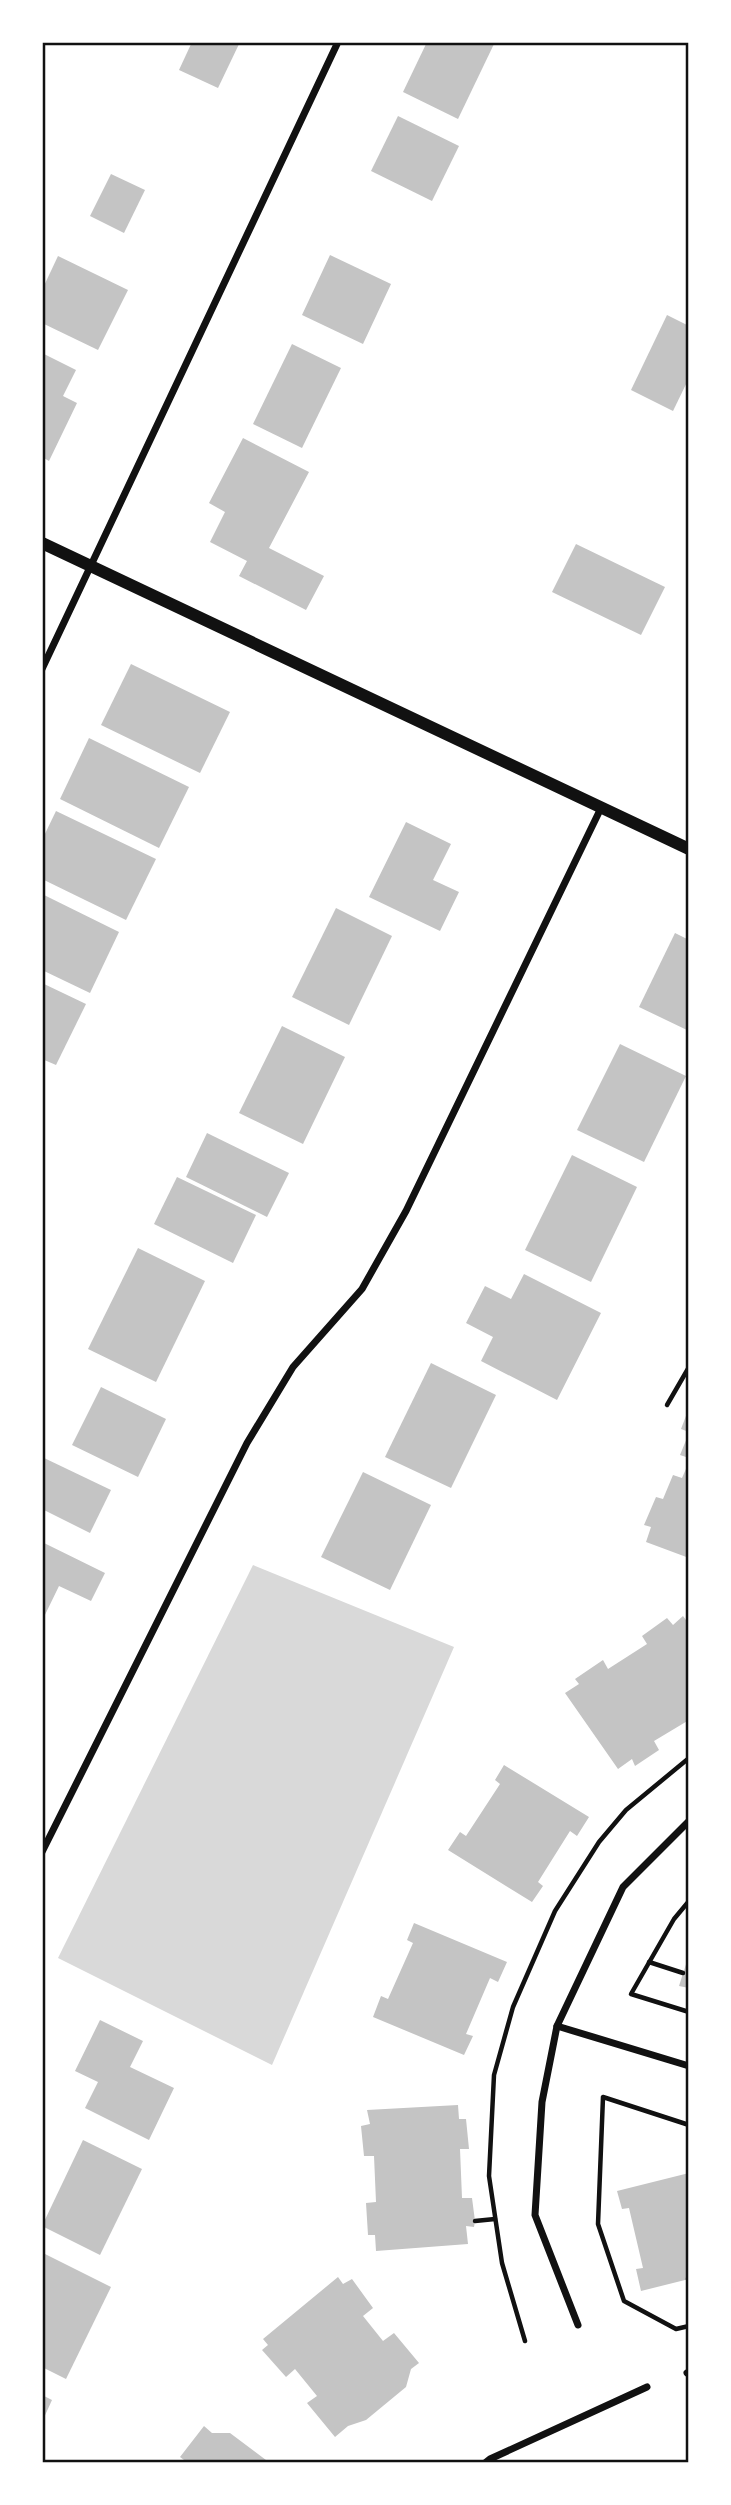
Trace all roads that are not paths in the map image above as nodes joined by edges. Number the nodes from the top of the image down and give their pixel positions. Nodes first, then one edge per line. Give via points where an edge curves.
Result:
1 (338, 42) edge
2 (42, 543) edge
3 (91, 566) junction
4 (42, 669) edge
5 (601, 808) junction
6 (689, 849) edge
7 (689, 1821) edge
8 (42, 1852) edge
9 (557, 2026) junction
10 (689, 2066) edge
11 (578, 2325) dead end
12 (647, 2387) dead end
13 (485, 2463) edge

1 - 3 street
2 - 3 street
3 - 4 street
3 - 5 street
5 - 6 street
5 - 8 street via 406,1211 362,1289 293,1367 247,1443
7 - 9 street via 623,1887
9 - 10 street
9 - 11 street via 542,2102 535,2215
12 - 13 street

